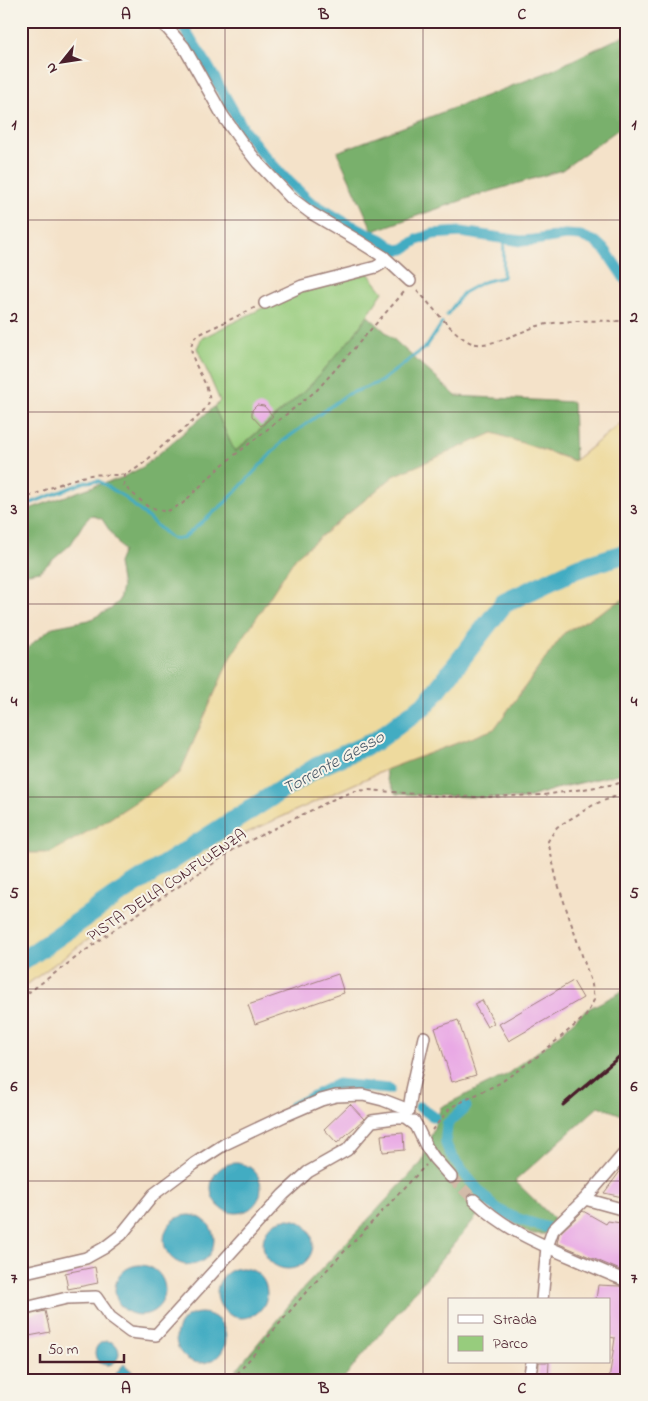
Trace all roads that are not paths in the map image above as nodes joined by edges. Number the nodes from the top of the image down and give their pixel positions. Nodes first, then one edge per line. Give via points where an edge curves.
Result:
1 (159, 21) edge
2 (384, 258) junction
3 (411, 282) road end
4 (265, 303) road end
5 (424, 1037) dead end
6 (410, 1110) junction
7 (416, 1126) junction
8 (625, 1154) edge
9 (451, 1177) tunnel mouth
10 (585, 1199) junction
11 (474, 1200) tunnel mouth
12 (625, 1210) dead end
13 (547, 1247) junction
14 (21, 1273) edge
15 (627, 1281) edge
16 (542, 1298) edge
17 (21, 1309) edge
18 (532, 1364) edge
19 (529, 1380) edge

1 - 2 street via 184,47 223,116 243,144 291,198
2 - 3 street
2 - 4 street via 376,267 302,286
5 - 6 street
6 - 7 street
6 - 14 street via 363,1095 320,1100 225,1144 194,1164 154,1194 121,1235 104,1248 86,1258
7 - 9 street via 434,1158
7 - 17 street via 406,1118 372,1121 347,1150 308,1172 283,1195 156,1335 130,1332 110,1317 96,1297 67,1298
8 - 10 street
10 - 12 street
10 - 13 street via 553,1230
11 - 13 street via 506,1226
13 - 15 street
13 - 16 street
18 - 19 street

